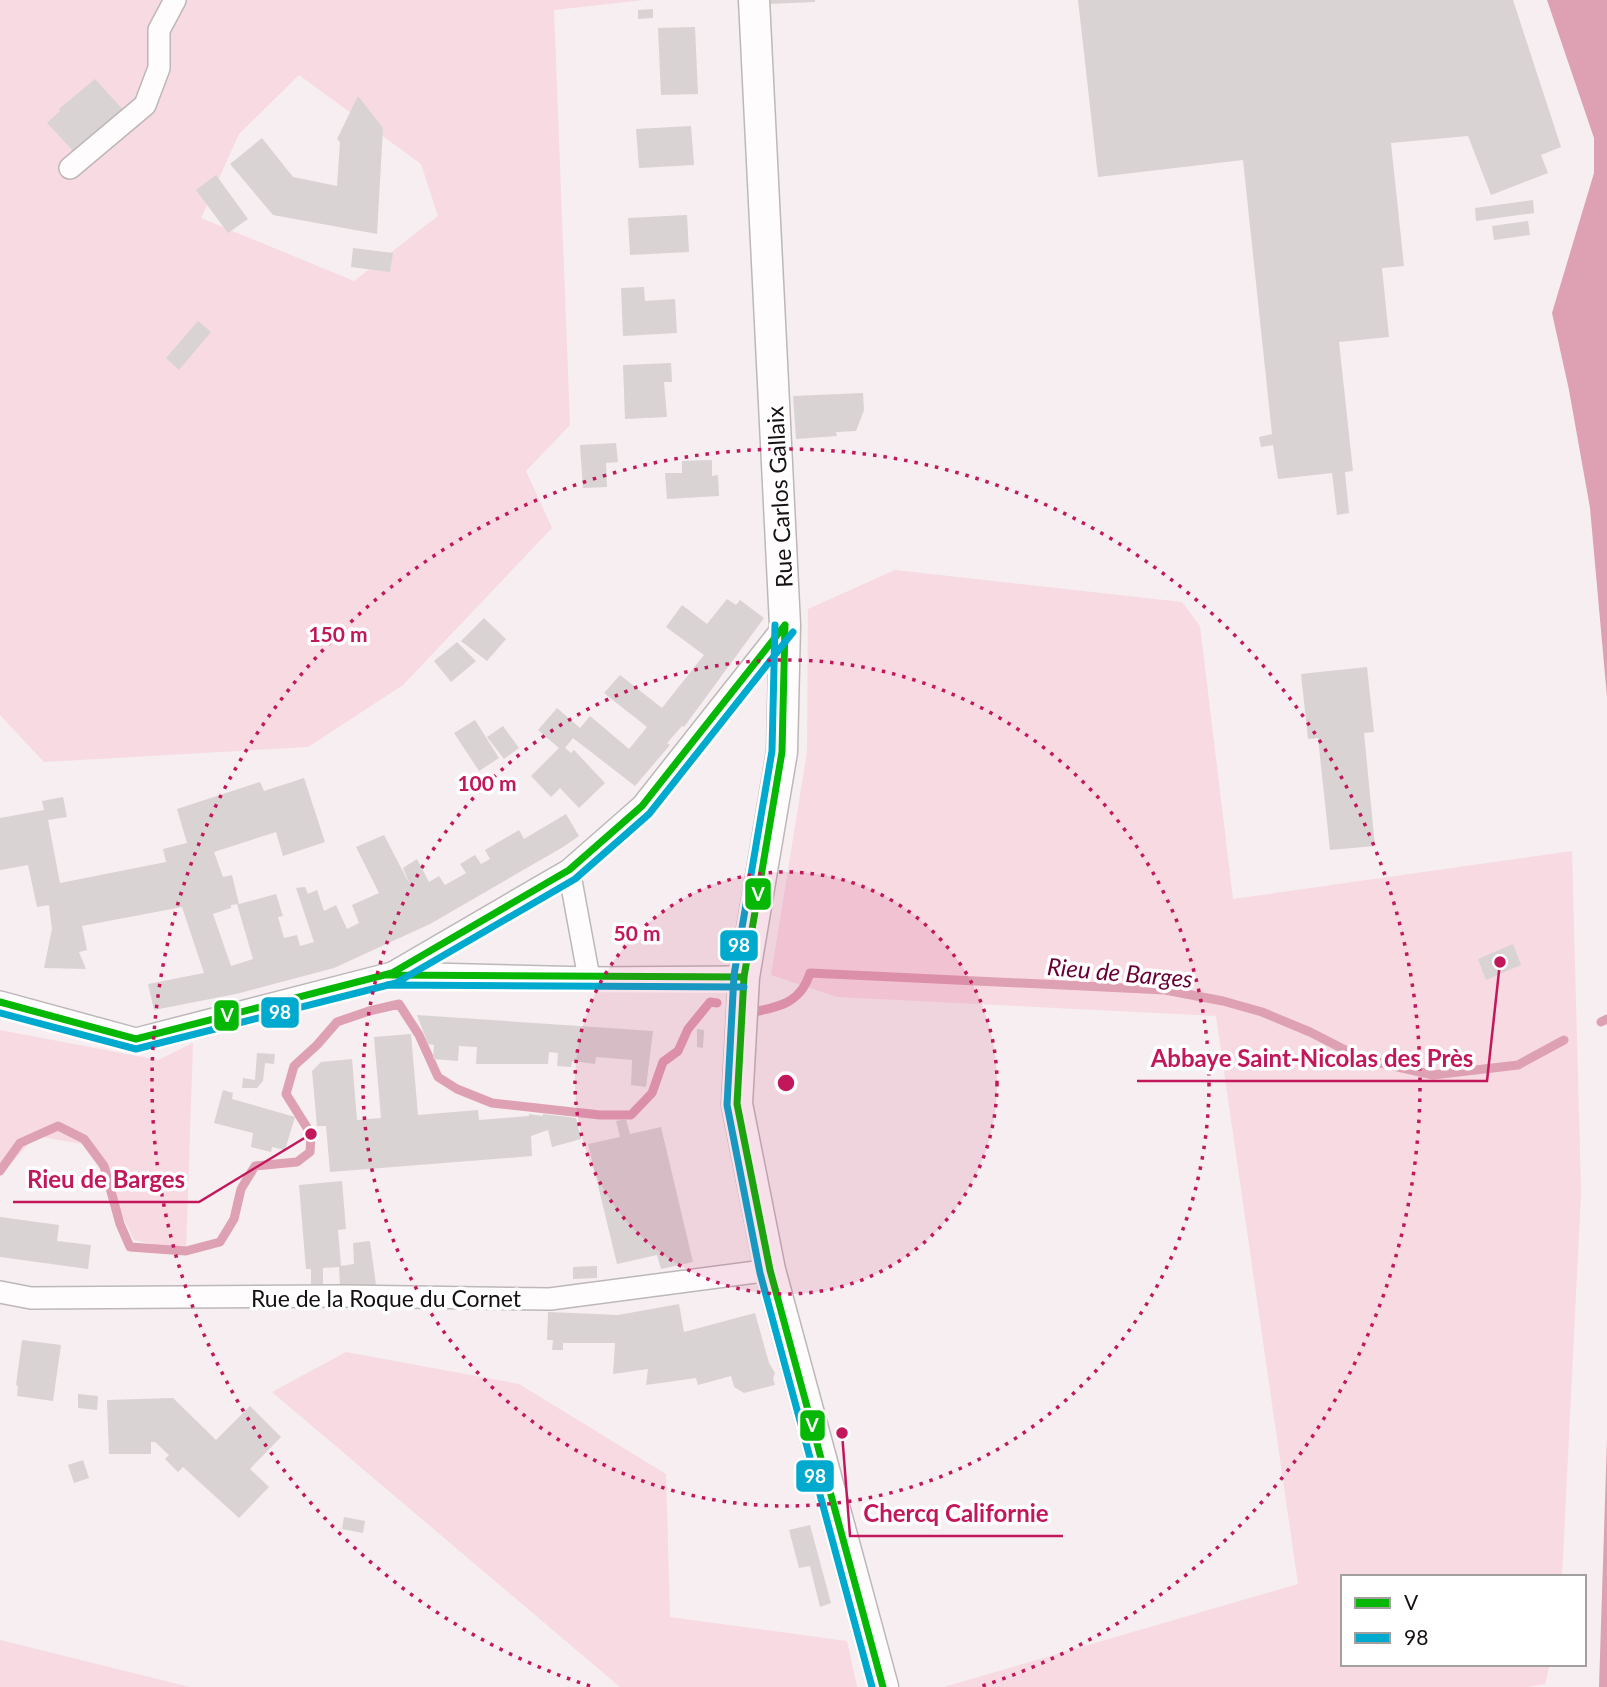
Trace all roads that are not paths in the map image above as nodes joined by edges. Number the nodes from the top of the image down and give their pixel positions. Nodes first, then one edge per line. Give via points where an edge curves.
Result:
1 (176, 0) edge
2 (754, 0) edge
3 (70, 168) dead end
4 (785, 625) junction
5 (569, 870) junction
6 (392, 973) junction
7 (744, 977) junction
8 (589, 978) junction
9 (0, 1002) edge
10 (770, 1270) junction
11 (0, 1292) edge
12 (883, 1687) edge

1 - 3 street via 159,30 159,68 145,104
2 - 4 main road, Rue Carlos Gallaix
4 - 5 street via 642,806
4 - 7 main road, Rue Carlos Gallaix via 782,752
5 - 6 street
5 - 8 street
6 - 8 street
6 - 9 street via 136,1039
7 - 8 street
7 - 10 main road, Rue Carlos Gallaix via 737,1104
10 - 11 street, Rue de la Roque du Cornet via 550,1299 31,1298
10 - 12 main road, Rue Carlos Gallaix

